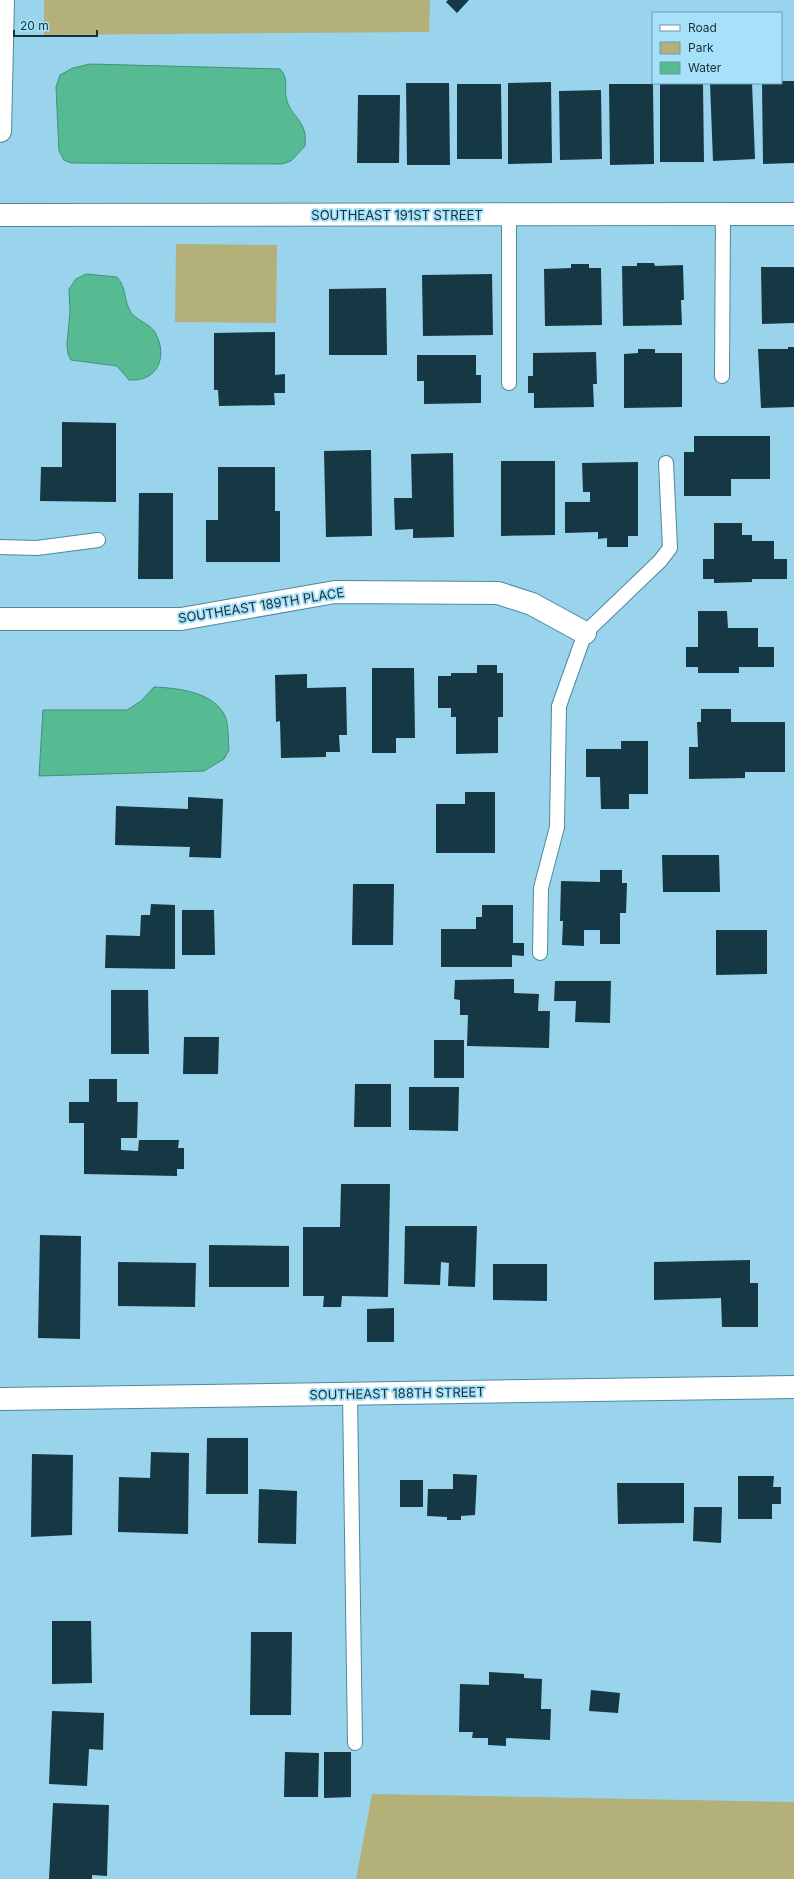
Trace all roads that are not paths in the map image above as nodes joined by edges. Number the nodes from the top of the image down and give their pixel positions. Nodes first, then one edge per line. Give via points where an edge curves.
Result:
1 (3, 0) edge
2 (0, 131) edge
3 (509, 214) junction
4 (723, 214) junction
5 (794, 214) edge
6 (0, 215) edge
7 (722, 376) dead end
8 (509, 383) dead end
9 (666, 463) dead end
10 (98, 540) dead end
11 (0, 547) edge
12 (0, 619) edge
13 (585, 633) junction
14 (540, 954) dead end
15 (794, 1386) edge
16 (350, 1394) junction
17 (0, 1399) edge
18 (355, 1743) dead end

1 - 2 street
3 - 4 street, SOUTHEAST 191ST STREET
3 - 6 street, SOUTHEAST 191ST STREET
3 - 8 lane
4 - 5 street, SOUTHEAST 191ST STREET
4 - 7 lane
9 - 13 lane via 670,548 660,561
10 - 11 lane via 37,548
12 - 13 street, SOUTHEAST 189TH PLACE via 181,619 335,592 498,593 532,604
13 - 14 lane via 559,706 556,827 541,888
15 - 16 street, SOUTHEAST 188TH STREET
16 - 17 street, SOUTHEAST 188TH STREET
16 - 18 lane

